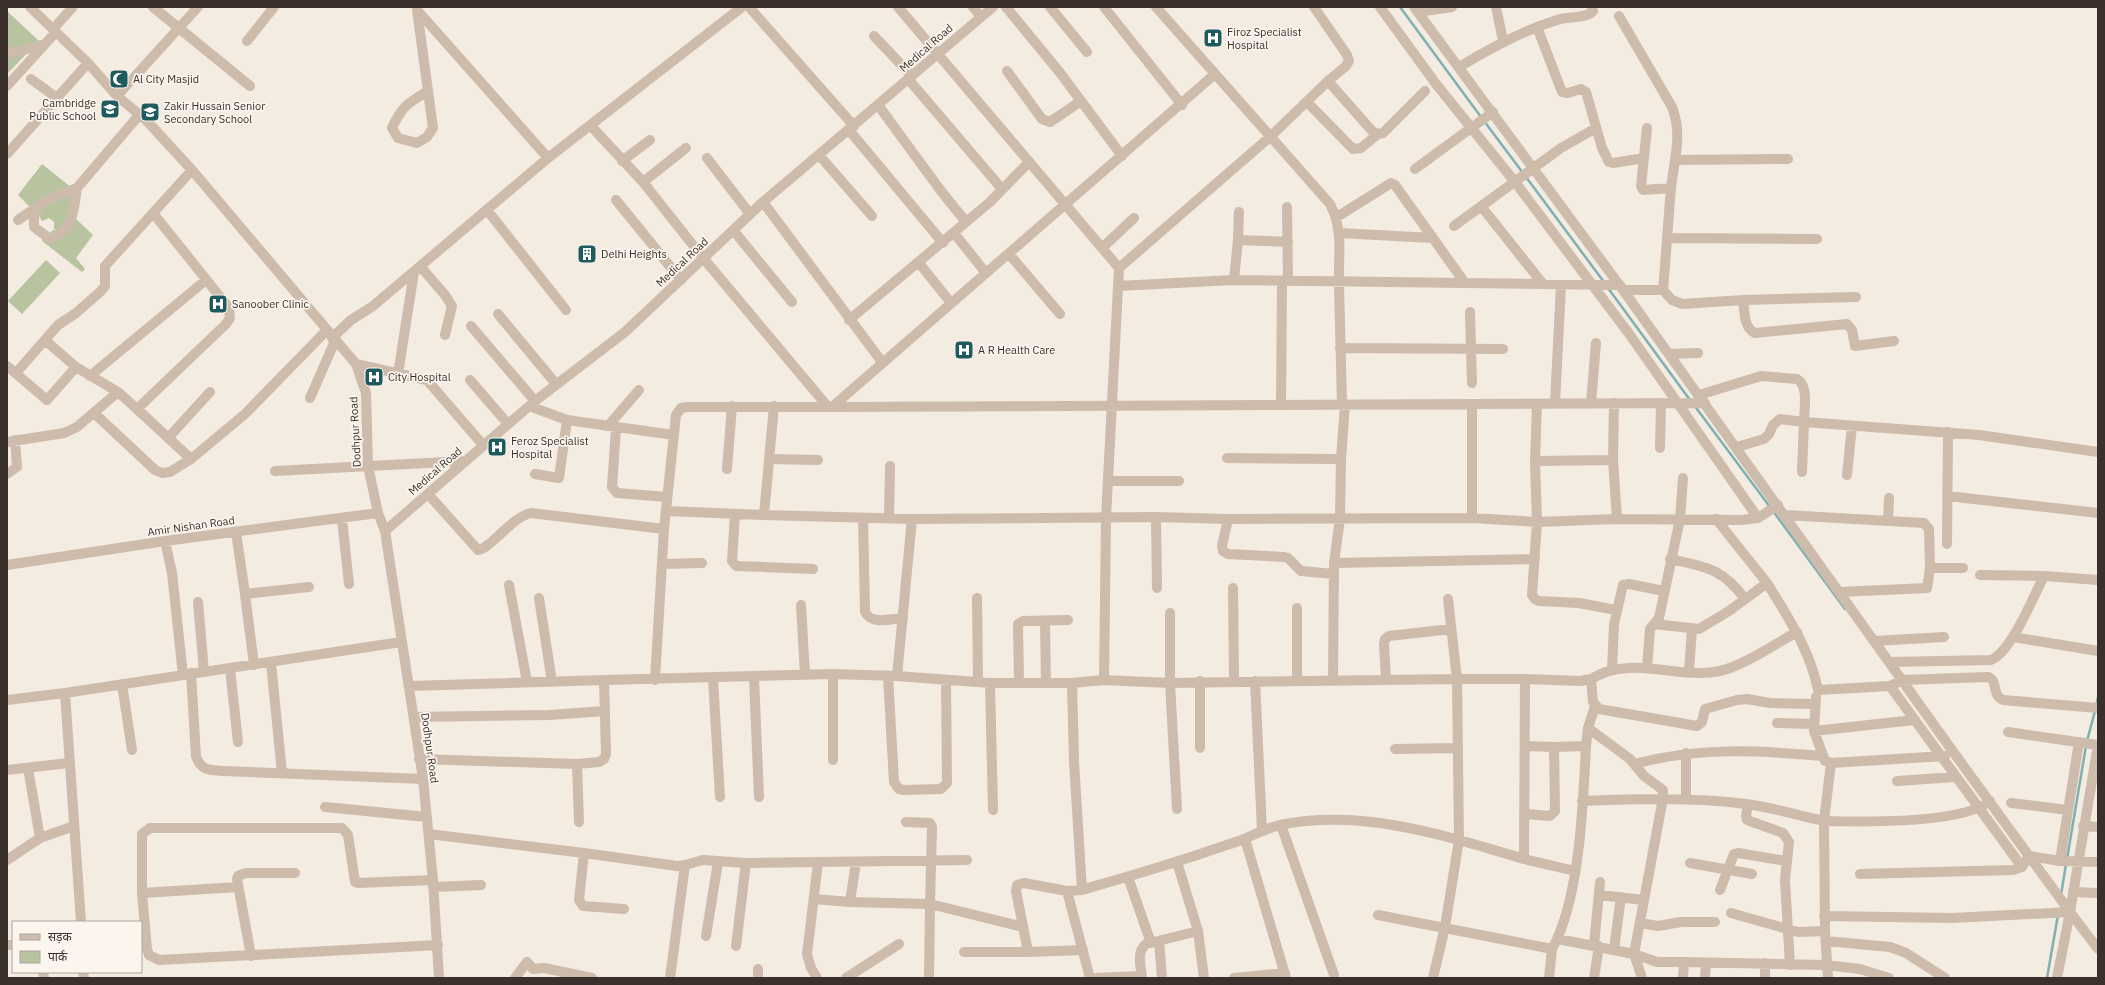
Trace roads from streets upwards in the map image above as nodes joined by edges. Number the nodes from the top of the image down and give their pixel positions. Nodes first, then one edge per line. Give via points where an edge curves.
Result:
1 (30, 7) edge
2 (153, 7) edge
3 (198, 7) edge
4 (274, 7) edge
5 (742, 7) edge
6 (749, 7) edge
7 (898, 7) edge
8 (973, 7) edge
9 (992, 7) edge
10 (1006, 7) edge
11 (1050, 7) edge
12 (1104, 7) edge
13 (1156, 7) edge
14 (1314, 7) edge
15 (1380, 7) edge
16 (1452, 7) edge
17 (1496, 7) edge
18 (1592, 7) edge
19 (72, 8) dead end
20 (416, 8) edge
21 (1416, 9) edge
22 (1619, 16) dead end
23 (981, 17) junction
24 (1537, 26) junction
25 (54, 30) junction
26 (179, 30) junction
27 (874, 36) dead end
28 (247, 41) dead end
29 (1503, 41) junction
30 (46, 44) junction
31 (7, 50) edge
32 (1087, 52) dead end
33 (938, 55) junction
34 (88, 63) junction
35 (1459, 66) junction
36 (1006, 71) dead end
37 (1215, 74) junction
38 (31, 78) dead end
39 (910, 78) junction
40 (1328, 82) junction
41 (7, 86) edge
42 (250, 86) dead end
43 (428, 91) junction
44 (1425, 91) dead end
45 (117, 96) junction
46 (57, 98) junction
47 (1081, 101) junction
48 (1307, 102) junction
49 (1182, 104) junction
50 (878, 105) junction
51 (1493, 112) junction
52 (140, 114) junction
53 (591, 126) junction
54 (1473, 126) junction
55 (851, 128) junction
56 (1596, 128) junction
57 (1647, 128) dead end
58 (1378, 134) junction
59 (1271, 136) junction
60 (650, 140) dead end
61 (686, 148) dead end
62 (7, 154) edge
63 (819, 155) junction
64 (1122, 156) junction
65 (548, 158) junction
66 (707, 158) dead end
67 (1644, 158) junction
68 (1788, 159) dead end
69 (1675, 160) junction
70 (622, 161) junction
71 (1029, 162) junction
72 (1534, 168) junction
73 (1415, 169) dead end
74 (192, 170) junction
75 (643, 182) junction
76 (1515, 182) junction
77 (77, 188) junction
78 (1671, 188) junction
79 (1002, 189) junction
80 (616, 200) dead end
81 (763, 202) junction
82 (1065, 205) junction
83 (38, 206) junction
84 (1481, 206) junction
85 (1287, 207) dead end
86 (487, 210) junction
87 (1238, 212) dead end
88 (153, 213) junction
89 (750, 214) junction
90 (872, 216) dead end
91 (1337, 217) junction
92 (1134, 218) dead end
93 (18, 220) dead end
94 (966, 222) junction
95 (1454, 226) dead end
96 (733, 230) junction
97 (954, 233) junction
98 (1339, 233) junction
99 (1433, 238) junction
100 (1668, 238) junction
101 (1817, 239) dead end
102 (1238, 240) junction
103 (1288, 242) junction
104 (943, 243) junction
105 (1102, 248) junction
106 (1009, 254) junction
107 (704, 259) junction
108 (919, 263) junction
109 (1119, 268) junction
110 (417, 269) junction
111 (986, 273) junction
112 (206, 280) junction
113 (681, 280) junction
114 (1234, 280) junction
115 (1285, 281) junction
116 (1338, 282) junction
117 (1465, 283) junction
118 (1543, 284) junction
119 (1561, 284) junction
120 (1600, 285) junction
121 (1118, 286) junction
122 (1622, 288) junction
123 (1663, 290) junction
124 (1856, 297) dead end
125 (1743, 300) junction
126 (792, 302) dead end
127 (951, 303) junction
128 (566, 310) dead end
129 (1470, 312) dead end
130 (498, 314) dead end
131 (1060, 314) dead end
132 (849, 320) junction
133 (471, 326) dead end
134 (445, 335) dead end
135 (332, 336) junction
136 (46, 341) junction
137 (1894, 341) dead end
138 (1596, 343) dead end
139 (1340, 348) junction
140 (1471, 349) junction
141 (1503, 349) dead end
142 (1698, 353) dead end
143 (1670, 354) junction
144 (882, 362) junction
145 (356, 364) junction
146 (7, 366) edge
147 (76, 367) junction
148 (16, 374) junction
149 (398, 374) junction
150 (90, 376) junction
151 (470, 380) dead end
152 (1472, 383) dead end
153 (556, 384) junction
154 (639, 390) dead end
155 (118, 392) junction
156 (210, 392) dead end
157 (310, 398) dead end
158 (1702, 399) junction
159 (532, 403) junction
160 (1591, 403) junction
161 (1614, 403) junction
162 (1661, 403) junction
163 (1344, 404) junction
164 (1472, 404) junction
165 (1537, 404) junction
166 (1555, 404) junction
167 (1686, 404) junction
168 (1113, 405) junction
169 (1281, 405) junction
170 (732, 406) junction
171 (774, 406) junction
172 (830, 407) junction
173 (137, 409) junction
174 (94, 413) junction
175 (567, 420) junction
176 (1804, 422) junction
177 (508, 424) junction
178 (1852, 426) junction
179 (612, 427) junction
180 (1948, 432) junction
181 (674, 435) junction
182 (168, 438) junction
183 (11, 441) edge
184 (483, 445) junction
185 (1736, 447) junction
186 (1660, 448) dead end
187 (2098, 452) edge
188 (1228, 458) dead end
189 (191, 459) junction
190 (1341, 459) junction
191 (769, 460) junction
192 (818, 460) dead end
193 (1613, 460) junction
194 (1535, 461) junction
195 (465, 462) junction
196 (368, 466) junction
197 (890, 466) dead end
198 (727, 469) dead end
199 (275, 471) dead end
200 (1802, 472) dead end
201 (7, 474) edge
202 (535, 474) dead end
203 (1847, 475) dead end
204 (1683, 478) dead end
205 (1108, 480) junction
206 (1179, 481) dead end
207 (428, 494) junction
208 (1947, 496) junction
209 (668, 497) junction
210 (1889, 498) dead end
211 (1768, 511) junction
212 (666, 512) junction
213 (2098, 513) edge
214 (378, 514) junction
215 (735, 514) junction
216 (764, 515) junction
217 (1785, 515) junction
218 (1156, 517) junction
219 (863, 518) junction
220 (889, 518) junction
221 (1106, 518) junction
222 (1472, 518) junction
223 (342, 519) junction
224 (912, 519) junction
225 (1228, 519) junction
226 (1340, 519) junction
227 (1617, 519) junction
228 (1716, 519) junction
229 (1680, 520) junction
230 (1888, 521) junction
231 (1537, 522) junction
232 (664, 529) junction
233 (385, 531) junction
234 (236, 532) junction
235 (165, 541) junction
236 (1947, 544) dead end
237 (1535, 559) junction
238 (1670, 559) junction
239 (702, 563) dead end
240 (1334, 563) junction
241 (662, 564) junction
242 (7, 565) edge
243 (1930, 568) junction
244 (1963, 568) dead end
245 (813, 569) dead end
246 (1334, 574) junction
247 (1980, 575) dead end
248 (2044, 576) junction
249 (2098, 580) edge
250 (1767, 583) junction
251 (349, 584) dead end
252 (309, 586) dead end
253 (509, 586) dead end
254 (1157, 588) dead end
255 (1233, 588) dead end
256 (1664, 591) junction
257 (1840, 592) junction
258 (245, 594) junction
259 (539, 598) dead end
260 (977, 598) dead end
261 (1448, 599) dead end
262 (1745, 599) junction
263 (198, 602) dead end
264 (801, 605) dead end
265 (1297, 608) dead end
266 (1616, 610) junction
267 (1170, 613) dead end
268 (902, 618) junction
269 (1068, 620) dead end
270 (1045, 621) junction
271 (1654, 624) junction
272 (1452, 629) junction
273 (1692, 629) junction
274 (1797, 632) junction
275 (1944, 637) dead end
276 (2013, 637) junction
277 (1875, 641) junction
278 (401, 642) junction
279 (2098, 651) edge
280 (1890, 662) junction
281 (271, 663) junction
282 (254, 665) junction
283 (1647, 668) junction
284 (230, 669) junction
285 (1612, 670) junction
286 (1689, 671) junction
287 (204, 672) junction
288 (187, 674) junction
289 (833, 674) junction
290 (805, 676) junction
291 (893, 676) junction
292 (713, 678) junction
293 (754, 678) junction
294 (1386, 679) junction
295 (1456, 679) junction
296 (1525, 679) junction
297 (1591, 679) junction
298 (604, 680) junction
299 (655, 680) junction
300 (946, 680) junction
301 (1104, 680) junction
302 (1255, 680) junction
303 (1297, 680) junction
304 (1333, 680) junction
305 (1200, 681) junction
306 (1234, 681) junction
307 (527, 682) junction
308 (552, 682) junction
309 (978, 682) junction
310 (1170, 682) junction
311 (990, 683) junction
312 (1019, 683) junction
313 (1046, 683) junction
314 (1072, 683) junction
315 (122, 684) junction
316 (1895, 684) junction
317 (409, 686) junction
318 (1818, 690) junction
319 (65, 693) junction
320 (7, 700) edge
321 (1814, 704) junction
322 (1595, 706) junction
323 (2096, 708) edge
324 (604, 711) junction
325 (414, 718) junction
326 (1914, 720) junction
327 (1778, 723) dead end
328 (1814, 727) junction
329 (1588, 728) junction
330 (2008, 732) dead end
331 (238, 742) dead end
332 (2091, 744) edge
333 (1526, 746) junction
334 (1586, 746) junction
335 (1554, 747) junction
336 (1200, 748) dead end
337 (1457, 748) junction
338 (1395, 749) dead end
339 (132, 750) dead end
340 (1686, 753) junction
341 (1954, 753) junction
342 (1822, 756) junction
343 (1941, 757) junction
344 (419, 759) junction
345 (832, 760) dead end
346 (69, 763) junction
347 (1831, 763) junction
348 (577, 764) junction
349 (1634, 764) junction
350 (2096, 767) edge
351 (28, 768) junction
352 (7, 770) edge
353 (282, 772) junction
354 (1955, 777) junction
355 (423, 779) junction
356 (1897, 782) dead end
357 (720, 797) dead end
358 (759, 797) dead end
359 (1663, 798) junction
360 (1686, 799) junction
361 (1582, 801) junction
362 (2011, 803) dead end
363 (1748, 804) junction
364 (1984, 805) junction
365 (325, 807) dead end
366 (1177, 809) dead end
367 (993, 810) dead end
368 (2068, 810) junction
369 (1526, 814) junction
370 (427, 816) junction
371 (1824, 821) junction
372 (579, 822) dead end
373 (906, 822) dead end
374 (1281, 825) junction
375 (74, 826) junction
376 (2083, 826) junction
377 (2098, 827) edge
378 (1262, 830) junction
379 (429, 834) junction
380 (40, 838) junction
381 (1245, 839) junction
382 (1459, 840) junction
383 (584, 853) junction
384 (1524, 859) junction
385 (7, 860) edge
386 (931, 860) junction
387 (967, 860) dead end
388 (1786, 861) junction
389 (2026, 861) junction
390 (2068, 861) junction
391 (718, 862) junction
392 (856, 862) junction
393 (1177, 862) junction
394 (2098, 862) edge
395 (746, 863) junction
396 (818, 863) junction
397 (1690, 863) dead end
398 (685, 866) junction
399 (1727, 870) junction
400 (1575, 871) junction
401 (294, 873) dead end
402 (1752, 874) dead end
403 (1860, 874) dead end
404 (1128, 876) junction
405 (1600, 882) dead end
406 (433, 884) junction
407 (481, 885) dead end
408 (238, 887) junction
409 (1082, 890) junction
410 (1720, 890) dead end
411 (1067, 891) junction
412 (2073, 892) junction
413 (2098, 893) edge
414 (142, 894) junction
415 (1599, 895) junction
416 (1621, 897) junction
417 (814, 899) junction
418 (1644, 900) junction
419 (850, 902) junction
420 (930, 904) junction
421 (624, 909) dead end
422 (2061, 912) junction
423 (1731, 914) dead end
424 (1378, 915) dead end
425 (1824, 916) junction
426 (81, 921) edge
427 (1715, 922) dead end
428 (1640, 923) junction
429 (1023, 927) junction
430 (1445, 927) junction
431 (1787, 929) junction
432 (1198, 931) junction
433 (706, 936) dead end
434 (1825, 936) junction
435 (1558, 939) junction
436 (2095, 940) edge
437 (1155, 942) junction
438 (899, 944) dead end
439 (438, 945) junction
440 (1597, 945) junction
441 (736, 946) dead end
442 (1552, 949) junction
443 (1614, 949) junction
444 (2098, 949) edge
445 (1083, 950) junction
446 (964, 952) dead end
447 (1028, 952) junction
448 (1634, 954) junction
449 (251, 956) junction
450 (1684, 962) junction
451 (1706, 963) junction
452 (1765, 963) junction
453 (1790, 965) junction
454 (1826, 965) junction
455 (1286, 975) edge
456 (1334, 975) dead end
457 (1258, 976) edge
458 (1142, 977) edge
459 (439, 978) edge
460 (515, 978) edge
461 (592, 978) edge
462 (670, 978) edge
463 (817, 978) edge
464 (846, 978) edge
465 (929, 978) edge
466 (1090, 978) edge
467 (1096, 978) edge
468 (1162, 978) edge
469 (1204, 978) edge
470 (1234, 978) edge
471 (1433, 978) edge
472 (1549, 978) edge
473 (1594, 978) edge
474 (1642, 978) edge
475 (1684, 978) edge
476 (1705, 978) edge
477 (1765, 978) edge
478 (1828, 978) edge
479 (1889, 978) edge
480 (1944, 978) edge
481 (2057, 978) edge

1 - 25 street, Dodhpur Road
2 - 26 street
3 - 26 street
4 - 28 street
5 - 53 street
6 - 55 street
7 - 33 street
8 - 23 street
9 - 23 street, Medical Road
10 - 47 street via 1043,50
11 - 32 street
12 - 49 street
13 - 37 street
14 - 40 street via 1349,60
15 - 54 street via 1418,61
16 - 21 street
17 - 29 street
18 - 24 street via 1593,11 1589,14 1562,18
19 - 25 street
20 - 43 street
20 - 65 street
21 - 35 street
22 - 69 street via 1672,107 1679,134
23 - 33 street, Medical Road
24 - 29 street
24 - 56 street via 1562,92 1565,94 1584,90
25 - 30 street
25 - 34 street, Dodhpur Road
26 - 42 street
26 - 45 street
27 - 39 street
29 - 35 street
30 - 31 street via 13,53
30 - 41 street
33 - 39 street, Medical Road
33 - 71 street
34 - 45 street, Dodhpur Road
34 - 46 street
35 - 51 street
36 - 47 street via 1046,122 1050,122
37 - 49 street
37 - 59 street
38 - 46 street
39 - 50 street, Medical Road
39 - 79 street
40 - 48 street
40 - 58 street via 1373,132
43 - 43 street via 433,128 427,137 417,143 398,138 392,128 399,111
44 - 58 street via 1383,133
45 - 52 street, Dodhpur Road
46 - 62 street
47 - 64 street
48 - 58 street via 1353,149 1361,148
48 - 59 street
49 - 64 street
50 - 55 street, Medical Road
50 - 94 street
51 - 54 street
51 - 72 street
52 - 74 street, Dodhpur Road
52 - 77 street
53 - 65 street
53 - 70 street
54 - 73 street
54 - 76 street
55 - 63 street, Medical Road
55 - 104 street
56 - 67 street via 1609,162
56 - 72 street
57 - 67 street
59 - 91 street via 1330,204
59 - 109 street
60 - 70 street
61 - 75 street
63 - 81 street, Medical Road
63 - 90 street
64 - 82 street
65 - 86 street
66 - 89 street
67 - 78 street via 1643,190
68 - 69 street
69 - 78 street
70 - 75 street
71 - 79 street
71 - 82 street
72 - 76 street
72 - 122 street
74 - 88 street
74 - 135 street, Dodhpur Road
75 - 107 street
76 - 84 street
76 - 120 street
77 - 83 street
77 - 83 street via 72,220 56,237 50,239 34,227 34,216
78 - 100 street
79 - 94 street
80 - 113 street
81 - 89 street, Medical Road
81 - 132 street
82 - 105 street
82 - 106 street
83 - 93 street
84 - 95 street
84 - 118 street
85 - 103 street
86 - 110 street
86 - 128 street
87 - 102 street
88 - 112 street
88 - 136 street via 105,266 104,286 100,292 58,326
89 - 96 street, Medical Road
91 - 98 street
91 - 99 street via 1391,183
92 - 105 street
94 - 97 street
96 - 107 street, Medical Road
96 - 126 street
97 - 104 street
97 - 111 street
98 - 99 street
98 - 116 street
99 - 117 street
100 - 101 street
100 - 123 street
102 - 103 street
102 - 114 street
103 - 115 street
104 - 108 street
105 - 109 street
106 - 111 street
106 - 131 street
107 - 113 street, Medical Road
107 - 172 street
108 - 127 street
108 - 132 street
109 - 121 street
110 - 134 street via 445,294 452,306
110 - 135 street
110 - 149 street
111 - 127 street
112 - 150 street
112 - 173 street via 229,308 230,318
113 - 153 street, Medical Road via 625,332
114 - 115 street
114 - 121 street
115 - 116 street
115 - 169 street
116 - 117 street
116 - 139 street
117 - 118 street
118 - 119 street
119 - 120 street
119 - 166 street
120 - 122 street
120 - 167 street
121 - 168 street
122 - 123 street
122 - 143 street
123 - 125 street via 1672,300 1682,304
124 - 125 street
125 - 137 street via 1746,325 1754,333 1848,324 1855,346
127 - 144 street
129 - 140 street
130 - 153 street
132 - 144 street
133 - 159 street
135 - 145 street, Dodhpur Road
135 - 157 street
135 - 189 street
136 - 147 street
136 - 148 street
138 - 160 street
139 - 140 street
139 - 163 street
140 - 141 street
140 - 152 street
142 - 143 street
143 - 158 street
144 - 172 street
145 - 149 street
145 - 196 street, Dodhpur Road via 366,393
146 - 148 street
147 - 148 street via 47,400
147 - 150 street
149 - 184 street via 427,380
150 - 155 street
151 - 177 street
153 - 159 street, Medical Road
154 - 179 street
155 - 173 street
155 - 174 street
156 - 182 street
158 - 167 street
158 - 176 street via 1761,376 1797,379 1802,382 1804,388
158 - 185 street
159 - 175 street
159 - 177 street, Medical Road
160 - 161 street
160 - 166 street
161 - 162 street
161 - 193 street
162 - 167 street
162 - 186 street
163 - 164 street
163 - 169 street
163 - 190 street
164 - 165 street
164 - 222 street
165 - 166 street
165 - 194 street
167 - 211 street
168 - 169 street
168 - 172 street
168 - 205 street
170 - 171 street
170 - 181 street via 681,408 676,415
170 - 198 street
171 - 172 street
171 - 191 street
173 - 182 street
174 - 183 street via 77,427 64,433
174 - 189 street via 155,470 162,473 170,472
175 - 179 street
175 - 202 street via 559,478
176 - 178 street
176 - 185 street via 1780,419 1772,424 1769,434 1764,439
176 - 200 street
177 - 184 street, Medical Road
178 - 180 street
178 - 203 street
179 - 181 street
179 - 209 street via 614,491
180 - 187 street
180 - 208 street
181 - 209 street
182 - 189 street
183 - 201 street via 17,467
184 - 195 street, Medical Road
185 - 211 street
188 - 190 street
190 - 226 street
191 - 192 street
191 - 216 street
193 - 194 street
193 - 227 street
194 - 231 street
195 - 196 street
195 - 207 street, Medical Road
196 - 199 street
196 - 214 street, Dodhpur Road
197 - 220 street
204 - 229 street
205 - 206 street
205 - 221 street
207 - 232 street via 478,550 487,546 515,520 531,513
207 - 233 street, Medical Road
208 - 213 street
208 - 236 street
209 - 212 street
210 - 230 street
211 - 217 street
211 - 228 street via 1741,520
212 - 215 street
212 - 232 street
214 - 223 street, Amir Nishan Road
214 - 233 street, Dodhpur Road
215 - 216 street
215 - 245 street via 732,561 736,566
216 - 219 street
217 - 230 street
217 - 257 street
218 - 221 street
218 - 225 street
218 - 254 street
219 - 220 street
219 - 268 street via 865,612 868,618 874,621
220 - 224 street
221 - 224 street
221 - 301 street
222 - 226 street
222 - 231 street
223 - 234 street, Amir Nishan Road
223 - 251 street
224 - 268 street
225 - 226 street
225 - 246 street via 1223,552 1284,557 1302,571
226 - 240 street
227 - 229 street
227 - 231 street
228 - 229 street
228 - 250 street
229 - 238 street
230 - 243 street via 1927,525
231 - 237 street
232 - 241 street
233 - 278 street, Dodhpur Road
234 - 235 street, Amir Nishan Road
234 - 258 street
235 - 242 street, Amir Nishan Road
235 - 288 street
237 - 240 street
237 - 266 street via 1532,595 1535,599
238 - 256 street
238 - 262 street via 1702,566 1724,575
239 - 241 street
240 - 246 street
241 - 299 street
243 - 244 street
243 - 257 street via 1927,588
246 - 304 street
247 - 248 street
248 - 249 street
248 - 276 street
250 - 262 street
250 - 274 street
252 - 258 street
253 - 307 street
255 - 306 street
256 - 266 street via 1626,584 1621,589
256 - 271 street via 1659,618
257 - 277 street
258 - 282 street
259 - 308 street
260 - 309 street
261 - 272 street
262 - 273 street via 1706,626
263 - 287 street
264 - 290 street
265 - 303 street
266 - 285 street
267 - 310 street
268 - 291 street
269 - 270 street
270 - 312 street via 1023,621 1018,624
270 - 313 street
271 - 273 street
271 - 283 street via 1650,629
272 - 294 street via 1390,636 1386,639
272 - 295 street
273 - 286 street
274 - 286 street via 1721,671
274 - 318 street via 1815,672
275 - 277 street
276 - 279 street
276 - 280 street via 2002,653 1991,660
277 - 280 street
278 - 281 street
278 - 317 street, Dodhpur Road
280 - 316 street
281 - 282 street
281 - 353 street
282 - 284 street
283 - 285 street
283 - 286 street
284 - 287 street
284 - 331 street
285 - 297 street
287 - 288 street
288 - 315 street
288 - 353 street via 196,756 202,767 224,771
289 - 290 street
289 - 291 street
289 - 345 street
290 - 293 street
291 - 300 street
291 - 300 street via 894,782 904,790 941,789 948,783
292 - 293 street
292 - 299 street
292 - 357 street
293 - 358 street
294 - 295 street
294 - 304 street
295 - 296 street
295 - 337 street
296 - 297 street
296 - 333 street
297 - 322 street
298 - 299 street
298 - 308 street
298 - 324 street
300 - 309 street
301 - 310 street
301 - 314 street
302 - 303 street
302 - 306 street
302 - 378 street
303 - 304 street
305 - 306 street
305 - 310 street
305 - 336 street
307 - 308 street
307 - 317 street
309 - 311 street
310 - 366 street
311 - 312 street
311 - 367 street
312 - 313 street
313 - 314 street
314 - 409 street
315 - 319 street
315 - 339 street
316 - 318 street
316 - 323 street via 1988,677 1995,683 1998,698 2004,700
316 - 326 street
316 - 341 street
317 - 325 street, Dodhpur Road
318 - 321 street
319 - 320 street
319 - 346 street
321 - 322 street via 1737,700 1705,709 1702,722 1697,726 1599,709
321 - 328 street
322 - 329 street
324 - 325 street via 550,715
324 - 348 street via 604,759 599,762
325 - 344 street, Dodhpur Road
326 - 328 street
326 - 343 street
327 - 328 street
328 - 342 street
329 - 334 street
329 - 349 street
330 - 332 street
332 - 350 street
332 - 368 street
333 - 335 street
333 - 369 street
334 - 335 street
334 - 361 street
335 - 369 street via 1555,811 1550,816
337 - 338 street
337 - 382 street
340 - 342 street via 1741,750
340 - 349 street
340 - 360 street
341 - 343 street
341 - 364 street
342 - 347 street
343 - 347 street
343 - 354 street
344 - 348 street
344 - 355 street, Dodhpur Road
346 - 351 street
346 - 375 street
347 - 371 street
348 - 372 street
349 - 359 street via 1644,776 1663,790
350 - 376 street
351 - 352 street
351 - 380 street
353 - 355 street
354 - 356 street
354 - 364 street
355 - 370 street, Dodhpur Road
359 - 360 street
359 - 361 street
359 - 418 street
360 - 363 street
361 - 400 street
362 - 368 street
363 - 371 street
363 - 388 street via 1746,816 1750,822 1787,836 1789,842
364 - 371 street via 1947,815 1912,820
364 - 389 street
365 - 370 street
368 - 390 street
369 - 384 street
370 - 379 street, Dodhpur Road
371 - 425 street
373 - 386 street via 931,825
374 - 378 street
374 - 382 street via 1324,821 1362,822 1400,826
374 - 456 street
375 - 380 street
375 - 426 street
376 - 377 street
376 - 390 street
378 - 381 street
379 - 383 street
379 - 406 street, Dodhpur Road
380 - 385 street
381 - 393 street
381 - 455 street
382 - 384 street
382 - 430 street
383 - 398 street
383 - 421 street via 580,903 583,906
384 - 400 street
386 - 387 street
386 - 392 street
386 - 420 street
388 - 399 street via 1738,853 1732,858
388 - 431 street
389 - 390 street
389 - 403 street via 2014,870
389 - 422 street
390 - 394 street
390 - 412 street
391 - 395 street
391 - 398 street via 703,860
391 - 433 street
392 - 396 street
392 - 419 street
393 - 404 street
393 - 432 street
395 - 396 street
395 - 441 street
396 - 417 street
397 - 399 street
398 - 462 street
399 - 402 street
399 - 410 street
400 - 435 street
401 - 408 street via 242,874 237,880
404 - 409 street
404 - 437 street
405 - 415 street
406 - 407 street
406 - 414 street via 358,883 353,878 348,835 342,828 150,828 142,834
406 - 439 street, Dodhpur Road
408 - 414 street
408 - 449 street
409 - 411 street
411 - 429 street via 1024,883 1017,885
411 - 445 street
412 - 413 street
412 - 422 street
414 - 449 street via 147,949 154,959
415 - 416 street
415 - 440 street
416 - 418 street
416 - 443 street
417 - 419 street
417 - 463 street via 806,954
418 - 428 street
419 - 420 street
420 - 429 street
420 - 465 street
422 - 425 street via 1952,918
422 - 436 street
422 - 481 street
423 - 431 street
424 - 430 street
425 - 434 street
427 - 428 street via 1681,922 1658,926
428 - 448 street
429 - 447 street
430 - 442 street
430 - 471 street
431 - 434 street
431 - 453 street
432 - 437 street
432 - 469 street
434 - 454 street
434 - 480 street via 1890,947 1906,953
435 - 440 street
435 - 442 street
436 - 444 street
437 - 458 street via 1142,948 1140,952
437 - 468 street
438 - 464 street
439 - 449 street
439 - 459 street, Dodhpur Road
440 - 443 street
440 - 473 street
442 - 472 street
443 - 448 street
445 - 447 street
445 - 466 street
446 - 447 street
448 - 450 street via 1657,962
448 - 474 street
450 - 451 street
450 - 475 street
451 - 452 street
451 - 476 street
452 - 453 street
452 - 477 street
453 - 454 street
454 - 478 street
454 - 479 street via 1860,969
455 - 457 street
457 - 470 street
458 - 467 street
460 - 461 street via 527,962 533,969 544,968

